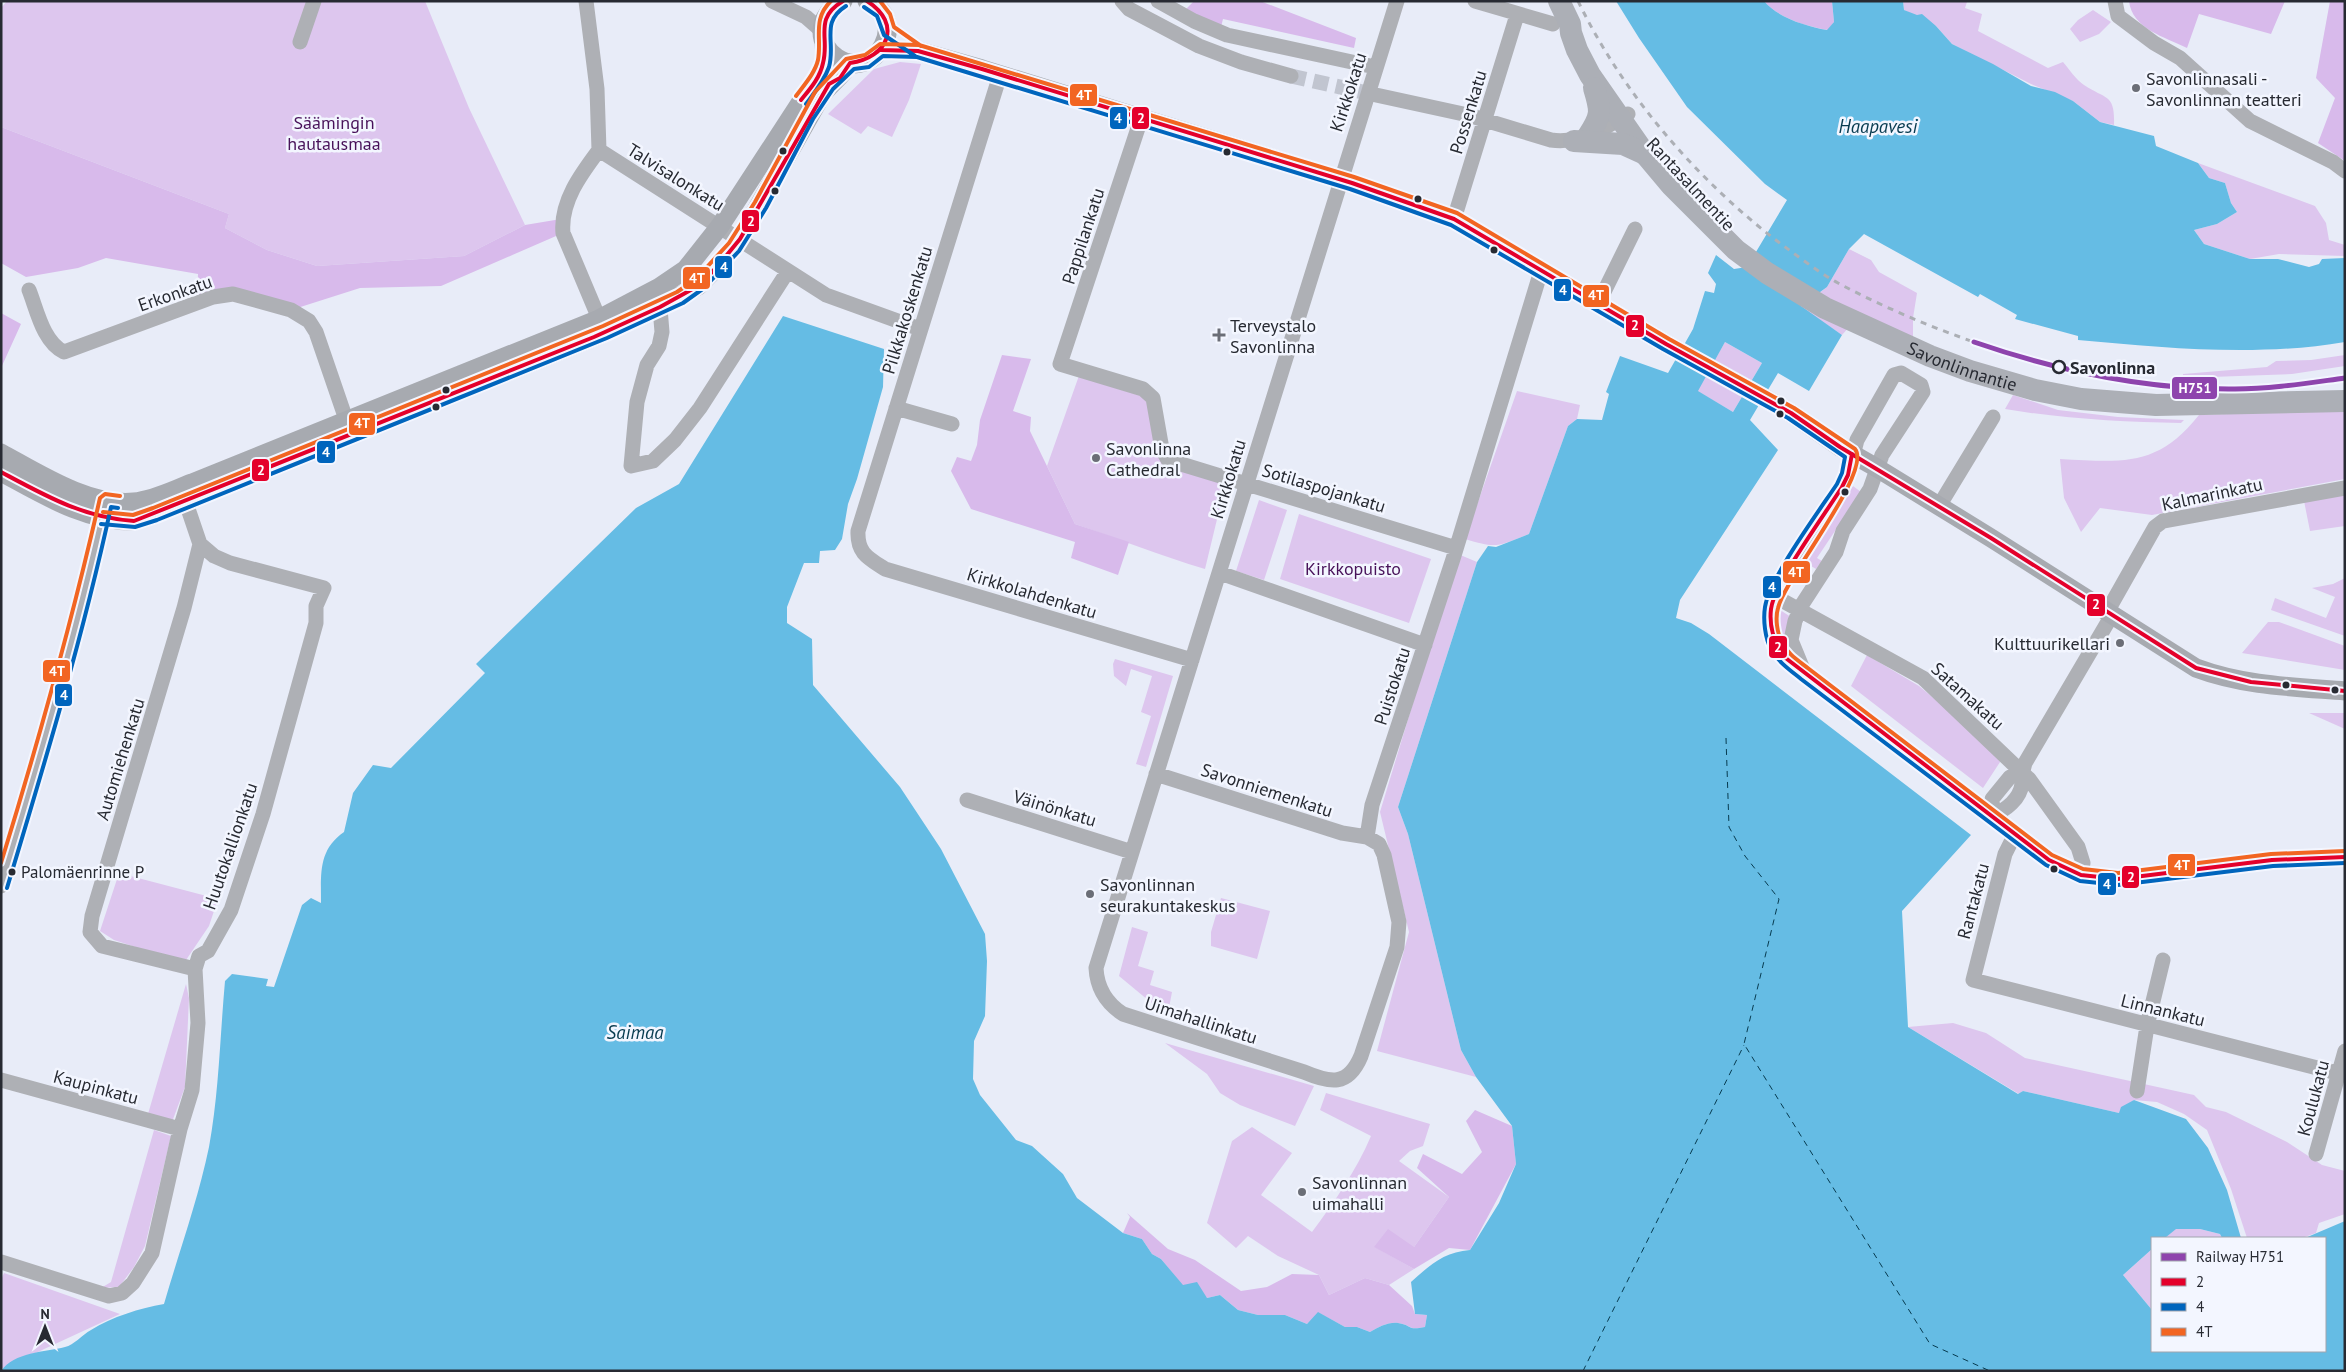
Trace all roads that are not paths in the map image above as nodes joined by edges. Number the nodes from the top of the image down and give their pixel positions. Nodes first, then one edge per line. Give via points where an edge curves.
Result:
1 (314, 1) edge
2 (586, 1) edge
3 (772, 1) edge
4 (867, 1) edge
5 (1122, 1) edge
6 (1158, 1) edge
7 (1397, 1) edge
8 (1475, 1) edge
9 (2115, 1) edge
10 (840, 3) edge
11 (791, 10) junction
12 (1517, 15) junction
13 (886, 16) edge
14 (1562, 17) edge
15 (823, 36) junction
16 (300, 42) dead end
17 (881, 50) junction
18 (918, 51) junction
19 (850, 63) junction
20 (1375, 67) junction
21 (1000, 75) junction
22 (1590, 75) junction
23 (1290, 76) tunnel mouth
24 (1376, 95) tunnel mouth
25 (1625, 116) junction
26 (1141, 119) junction
27 (1581, 138) junction
28 (598, 150) junction
29 (1645, 154) junction
30 (2345, 171) edge
31 (1341, 179) junction
32 (1454, 219) junction
33 (720, 226) junction
34 (1635, 229) dead end
35 (740, 240) junction
36 (1740, 245) junction
37 (788, 271) junction
38 (1542, 271) junction
39 (658, 288) junction
40 (28, 290) dead end
41 (1598, 304) junction
42 (660, 307) junction
43 (602, 326) junction
44 (920, 329) junction
45 (1060, 364) joint
46 (2345, 401) edge
47 (896, 408) junction
48 (1993, 417) dead end
49 (952, 424) dead end
50 (348, 428) junction
51 (1, 453) edge
52 (1852, 454) junction
53 (1878, 468) junction
54 (1, 472) edge
55 (1246, 484) junction
56 (2345, 488) edge
57 (184, 495) junction
58 (1939, 506) junction
59 (104, 509) junction
60 (200, 544) junction
61 (1456, 548) junction
62 (865, 556) joint
63 (1220, 574) junction
64 (1776, 597) junction
65 (1799, 611) junction
66 (2110, 614) junction
67 (1425, 645) junction
68 (1192, 660) junction
69 (1805, 674) junction
70 (2345, 691) edge
71 (2021, 773) junction
72 (1156, 774) junction
73 (967, 800) dead end
74 (1993, 816) junction
75 (2015, 834) junction
76 (1367, 837) junction
77 (7, 849) edge
78 (1132, 852) junction
79 (2345, 857) edge
80 (2081, 875) junction
81 (1, 886) edge
82 (2163, 960) dead end
83 (1096, 968) joint
84 (195, 969) junction
85 (1973, 980) joint
86 (2147, 1026) junction
87 (2345, 1051) edge
88 (2342, 1075) edge
89 (1, 1080) edge
90 (2137, 1091) dead end
91 (180, 1129) junction
92 (2316, 1154) dead end
93 (1, 1262) edge

1 - 16 street
2 - 28 street, Talvisalonkatu via 596,89
3 - 11 street
4 - 13 main road
5 - 23 street via 1129,9 1199,46
6 - 20 street via 1227,35
7 - 20 street, Kirkkokatu
8 - 12 street
9 - 30 street via 2118,16 2180,58 2250,121
10 - 11 street via 816,10
10 - 15 main road via 829,11 824,21
11 - 15 street via 806,17
12 - 14 street
12 - 32 street, Possenkatu
13 - 17 main road via 886,42
13 - 18 main road
14 - 22 highway, Rantasalmentie
14 - 25 highway, Rantasalmentie via 1580,30
15 - 19 main road via 833,56
15 - 33 main road via 825,58 821,72
17 - 18 main road
17 - 19 main road via 867,61
18 - 21 main road
19 - 35 main road via 821,96
20 - 31 street, Kirkkokatu
21 - 26 main road
21 - 44 street, Pilkkakoskenkatu
22 - 25 highway, Rantasalmentie
22 - 27 highway via 1600,111 1598,121
24 - 27 street via 1468,115 1551,140
25 - 27 street
25 - 29 highway, Rantasalmentie
25 - 36 highway, Rantasalmentie
26 - 31 main road
26 - 45 street, Pappilankatu
27 - 29 highway via 1623,144
28 - 33 street, Talvisalonkatu
28 - 43 street via 575,183 561,219 562,233
29 - 36 highway, Savonlinnantie via 1697,212
31 - 32 main road
31 - 55 street, Kirkkokatu
32 - 38 main road
33 - 35 street, Talvisalonkatu
33 - 39 main road via 686,269
34 - 41 street
35 - 37 street, Talvisalonkatu
35 - 42 main road via 698,286
36 - 46 highway, Savonlinnantie via 1767,273 1900,342 1970,371 2035,390 2117,403 2224,406
37 - 42 street via 700,408 675,440 653,460 631,466 637,402 647,365 659,346 662,332
37 - 44 street, Talvisalonkatu via 826,295
38 - 41 main road
38 - 61 street, Puistokatu
39 - 42 street
39 - 43 main road
40 - 50 street, Erkonkatu via 49,339 54,347 64,352 233,294 291,310 309,321 316,332
41 - 52 main road via 1791,413
42 - 43 main road
43 - 50 main road
44 - 47 street, Pilkkakoskenkatu
45 - 55 street, Sotilaspojankatu via 1143,389 1153,398 1162,449 1168,460
47 - 49 street
47 - 62 street, Pilkkakoskenkatu via 858,531 857,540
48 - 58 street
50 - 57 main road
51 - 59 main road
52 - 53 main road
52 - 53 street via 1894,375 1901,373 1921,385 1923,392 1882,455
52 - 64 street via 1848,476 1783,580
53 - 58 main road
53 - 65 street via 1870,488 1843,531 1836,552
54 - 59 main road via 50,498
55 - 61 street, Sotilaspojankatu
55 - 63 street, Kirkkokatu
56 - 66 street, Kalmarinkatu via 2163,522 2155,527
57 - 59 main road via 134,522
57 - 60 street
58 - 66 main road
59 - 77 street via 44,744
60 - 84 street, Automiehenkatu via 90,932 102,946
60 - 84 street, Huutokallionkatu via 214,556 230,563 324,588 316,606 316,623 253,847 231,910 208,950 199,956
61 - 67 street, Puistokatu
62 - 68 street, Kirkkolahdenkatu via 885,569
63 - 67 street
63 - 68 street, Kirkkokatu
64 - 65 street, Satamakatu
64 - 69 street via 1770,618 1776,645 1783,656
65 - 69 street via 1791,640
65 - 71 street, Satamakatu via 1923,678
66 - 70 main road via 2176,657 2223,678
66 - 71 street, Kalmarinkatu
67 - 76 street, Puistokatu via 1372,805
68 - 72 street, Kirkkokatu
69 - 74 street
71 - 74 street, Kalmarinkatu via 2010,777 1992,799
71 - 80 street, Satamakatu via 2029,779 2078,847 2083,863
72 - 76 street, Savonniemenkatu via 1342,833
72 - 78 street, Kirkkokatu
73 - 78 street, Väinönkatu
74 - 75 street
75 - 80 street via 2049,860
75 - 85 street, Rantakatu via 2005,854
76 - 83 street, Uimahallinkatu via 1379,844 1384,855 1399,922 1397,947 1356,1068 1341,1080 1320,1080 1304,1072 1123,1014 1103,994
77 - 81 street
78 - 83 street, Kirkkokatu
79 - 80 street via 2272,860 2118,879
82 - 86 street
84 - 91 street via 198,1023 192,1090
85 - 86 street, Linnankatu
86 - 88 street, Linnankatu
86 - 90 street
87 - 88 street, Koulukatu
88 - 92 street, Koulukatu
89 - 91 street, Kaupinkatu
91 - 93 street via 152,1253 133,1283 122,1293 109,1296

